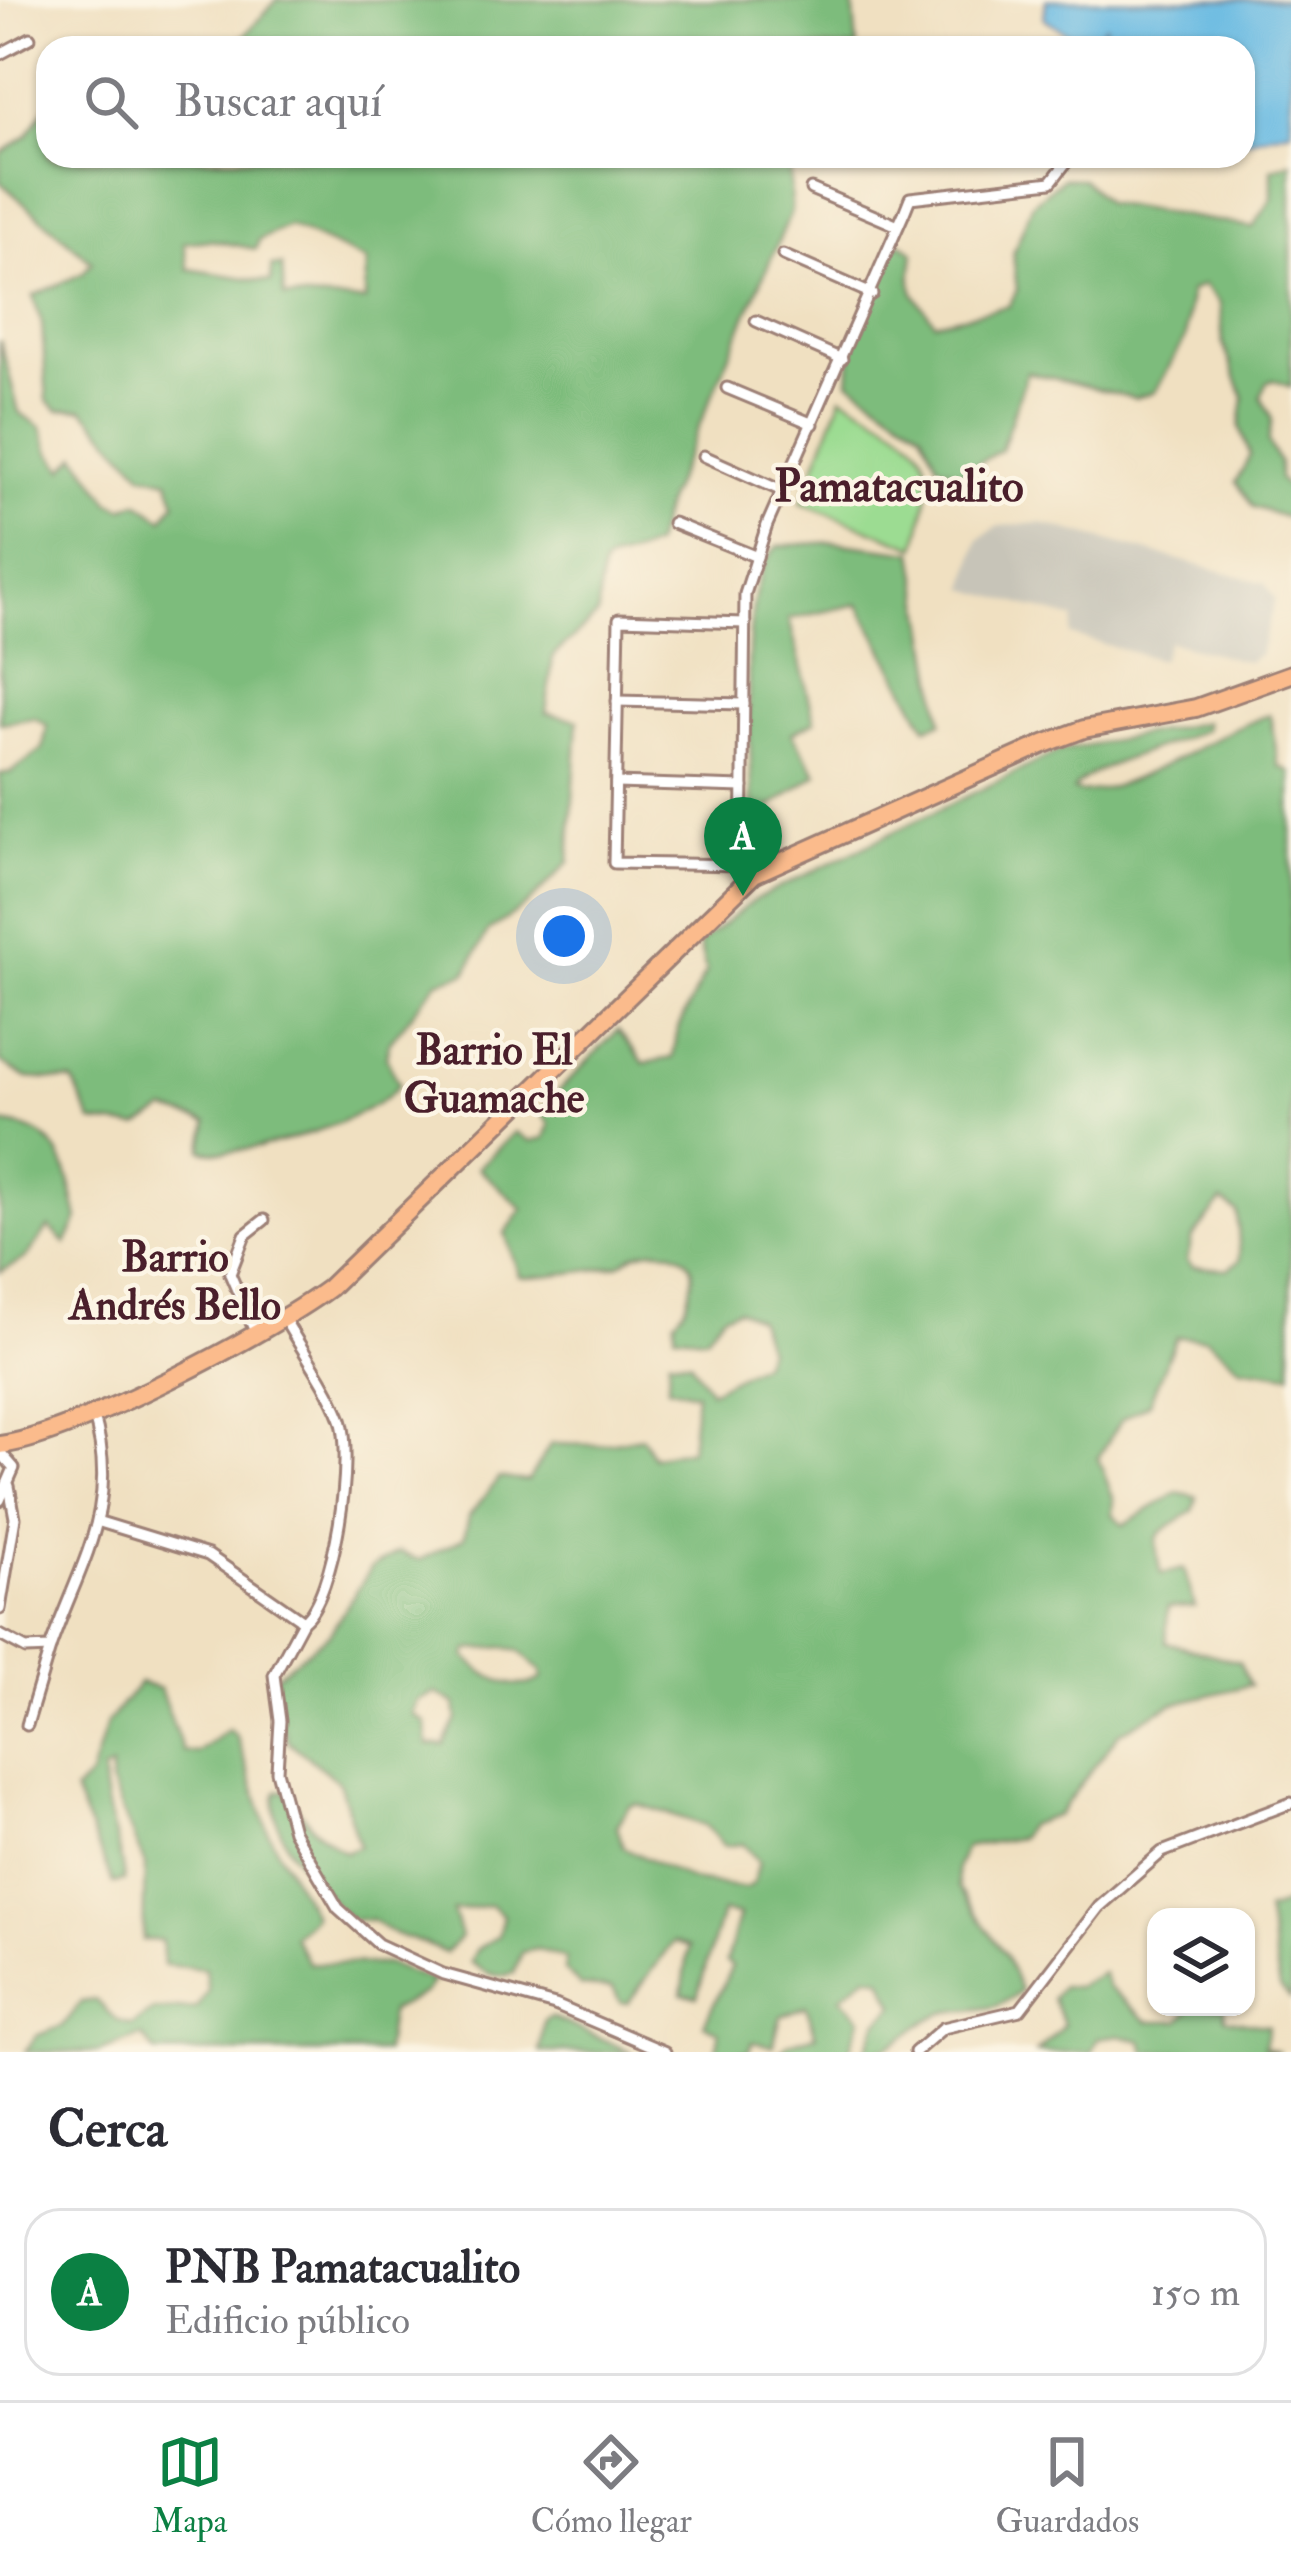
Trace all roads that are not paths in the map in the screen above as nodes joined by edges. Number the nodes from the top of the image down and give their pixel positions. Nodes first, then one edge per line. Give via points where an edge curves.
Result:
1 (30, 38) dead end
2 (0, 54) edge
3 (1062, 168) edge
4 (812, 189) dead end
5 (898, 226) junction
6 (782, 255) dead end
7 (872, 294) junction
8 (756, 321) dead end
9 (842, 359) junction
10 (727, 388) dead end
11 (813, 424) junction
12 (704, 455) dead end
13 (782, 491) junction
14 (673, 523) dead end
15 (757, 557) junction
16 (745, 622) junction
17 (1291, 674) edge
18 (617, 701) junction
19 (744, 704) junction
20 (616, 782) junction
21 (743, 787) junction
22 (750, 869) junction
23 (264, 1220) dead end
24 (285, 1320) junction
25 (256, 1334) junction
26 (93, 1412) junction
27 (0, 1449) edge
28 (9, 1486) junction
29 (0, 1500) edge
30 (100, 1522) junction
31 (0, 1609) edge
32 (303, 1621) junction
33 (0, 1635) edge
34 (50, 1648) junction
35 (27, 1725) dead end
36 (1291, 1803) edge
37 (665, 2052) edge
38 (915, 2052) edge

1 - 2 street
3 - 5 street via 1051,182 910,198
4 - 5 street
5 - 7 street
6 - 7 street
7 - 9 street
8 - 9 street
9 - 11 street
10 - 11 street
11 - 13 street
12 - 13 street
13 - 15 street
14 - 15 street
15 - 16 street
16 - 18 street via 619,619
16 - 19 street
17 - 22 highway via 1196,707 1044,743
18 - 19 street
18 - 20 street
19 - 21 street
20 - 21 street
20 - 22 street via 614,863
21 - 22 street
22 - 24 highway via 329,1288
23 - 25 street via 245,1235 230,1274
24 - 25 highway
24 - 32 street via 343,1421 330,1571
25 - 26 highway
26 - 27 highway
26 - 30 street via 105,1451
27 - 28 street via 14,1468
28 - 29 street
28 - 31 street via 15,1518
30 - 32 street via 208,1555
30 - 34 street
32 - 37 street via 274,1675 276,1759 284,1813 338,1908 378,1944 443,1974 555,2005
33 - 34 street via 26,1649
34 - 35 street
36 - 38 street via 1162,1852 1099,1907 1020,2010 943,2028

